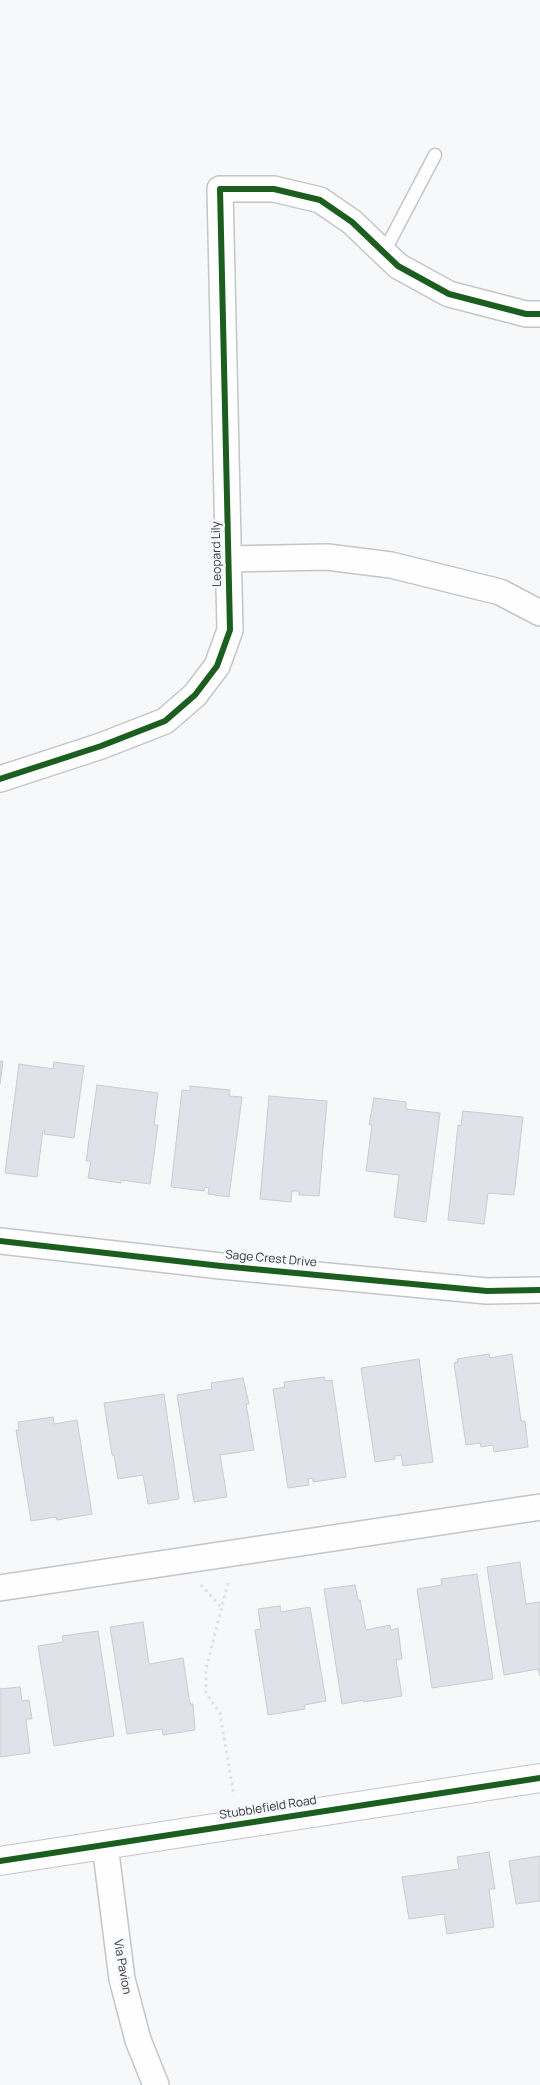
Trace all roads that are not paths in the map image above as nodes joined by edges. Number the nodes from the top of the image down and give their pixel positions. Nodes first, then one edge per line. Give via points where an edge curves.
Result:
1 (436, 156) dead end
2 (384, 252) junction
3 (540, 314) edge
4 (228, 559) junction
5 (540, 613) edge
6 (0, 779) edge
7 (0, 1241) edge
8 (540, 1290) edge
9 (540, 1507) edge
10 (0, 1588) edge
11 (540, 1778) edge
12 (105, 1845) junction
13 (0, 1861) edge
14 (156, 2085) edge

1 - 2 lane
2 - 3 street via 398,266 449,294 526,314
2 - 4 street, Leopard Lily via 352,222 320,200 274,189 220,189
4 - 5 street via 326,556 391,565 500,592
4 - 6 street, Leopard Lily via 230,630 217,666 195,696 165,721
7 - 8 street, Sage Crest Drive via 458,1288
9 - 10 street
11 - 12 street, Stubblefield Road
12 - 13 street, Stubblefield Road
12 - 14 street, Via Pavion via 122,1979 138,2040

